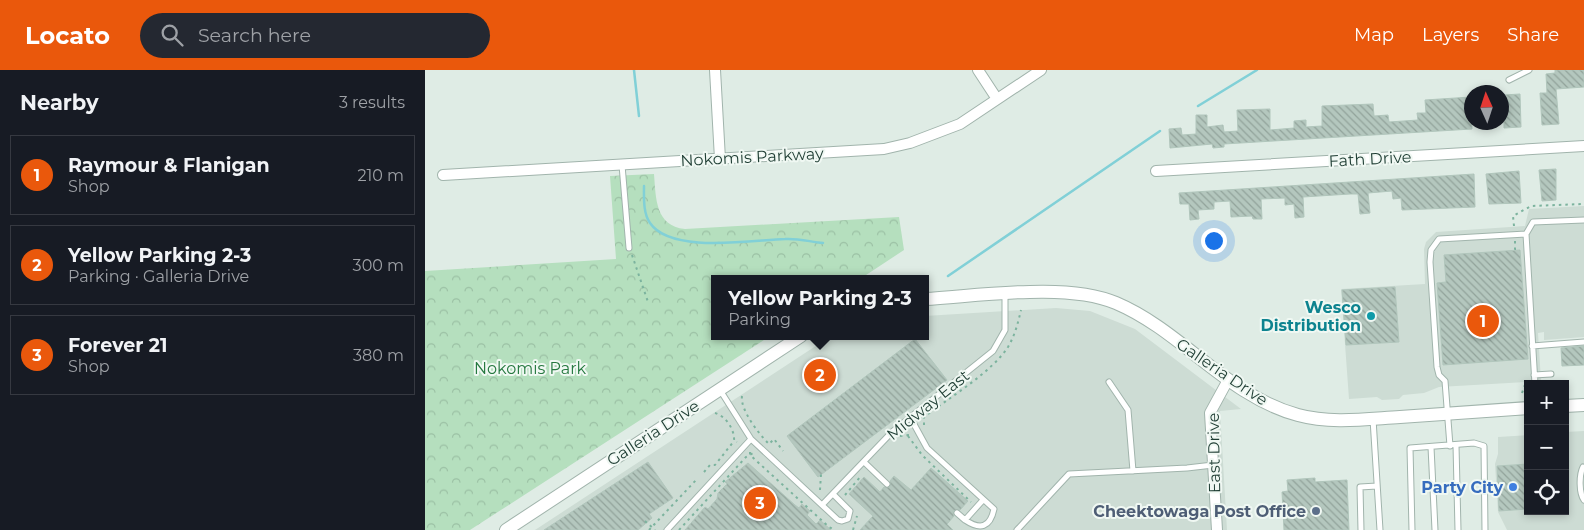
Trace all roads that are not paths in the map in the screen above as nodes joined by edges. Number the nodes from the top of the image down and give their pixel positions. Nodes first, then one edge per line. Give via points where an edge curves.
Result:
1 (715, 70) edge
2 (978, 70) edge
3 (1041, 70) edge
4 (1529, 70) edge
5 (1509, 80) dead end
6 (997, 99) junction
7 (1584, 146) edge
8 (720, 159) junction
9 (622, 165) junction
10 (1156, 171) dead end
11 (443, 175) dead end
12 (1584, 220) edge
13 (1525, 234) junction
14 (629, 248) road end
15 (1005, 294) junction
16 (929, 299) edge
17 (795, 340) edge
18 (1584, 342) edge
19 (1533, 346) junction
20 (1551, 374) dead end
21 (1534, 375) junction
22 (1228, 380) junction
23 (1535, 380) edge
24 (1109, 382) dead end
25 (720, 389) junction
26 (1584, 404) edge
27 (1569, 406) edge
28 (1524, 408) edge
29 (1447, 414) junction
30 (909, 417) junction
31 (1373, 419) junction
32 (751, 439) junction
33 (1453, 445) junction
34 (1431, 447) junction
35 (863, 462) junction
36 (1213, 465) junction
37 (1583, 467) edge
38 (1133, 471) junction
39 (887, 484) dead end
40 (1377, 486) junction
41 (833, 494) junction
42 (983, 500) junction
43 (1584, 500) edge
44 (823, 505) junction
45 (957, 513) dead end
46 (965, 520) junction
47 (506, 530) edge
48 (667, 530) edge
49 (1017, 530) edge
50 (1217, 530) edge
51 (1361, 530) edge
52 (1380, 530) edge
53 (1411, 530) edge
54 (1435, 530) edge
55 (1458, 530) edge
56 (1485, 530) edge

1 - 8 street
2 - 6 street
3 - 6 street, Nokomis Parkway
4 - 5 lane
6 - 8 street, Nokomis Parkway via 952,127 884,149
7 - 10 street, Fath Drive
8 - 9 street, Nokomis Parkway
9 - 11 street, Nokomis Parkway
9 - 14 lane
12 - 13 lane via 1533,222
13 - 19 lane
13 - 29 lane via 1439,239 1431,250 1437,367 1445,381
15 - 16 street, Galleria Drive
15 - 22 street, Galleria Drive via 1078,293 1114,302 1147,320
15 - 30 lane, Midway East via 1005,330 993,351
17 - 25 street, Galleria Drive
18 - 19 lane
19 - 21 lane
20 - 21 lane
21 - 23 lane
22 - 31 street, Galleria Drive via 1268,404 1301,416 1330,420
22 - 36 street, East Drive via 1210,413
24 - 38 lane via 1128,410
25 - 32 lane
25 - 47 street, Galleria Drive
26 - 27 street
28 - 29 street, Galleria Drive
29 - 31 street, Galleria Drive
29 - 33 lane
30 - 35 lane, Midway East
30 - 42 lane via 927,448
31 - 40 lane
32 - 44 lane
32 - 48 lane
33 - 34 lane
33 - 55 lane
33 - 56 lane via 1474,443 1484,446
34 - 53 lane via 1410,448
34 - 54 lane
35 - 39 lane
35 - 41 lane, Midway East
36 - 38 lane
36 - 50 street, East Drive
37 - 43 lane
38 - 49 lane via 1069,474
40 - 51 lane via 1360,487
40 - 52 lane
41 - 44 lane, Midway East
41 - 44 lane via 849,511 848,519 838,520
42 - 46 lane
42 - 46 lane via 993,509 989,522 981,529 975,529
45 - 46 lane

